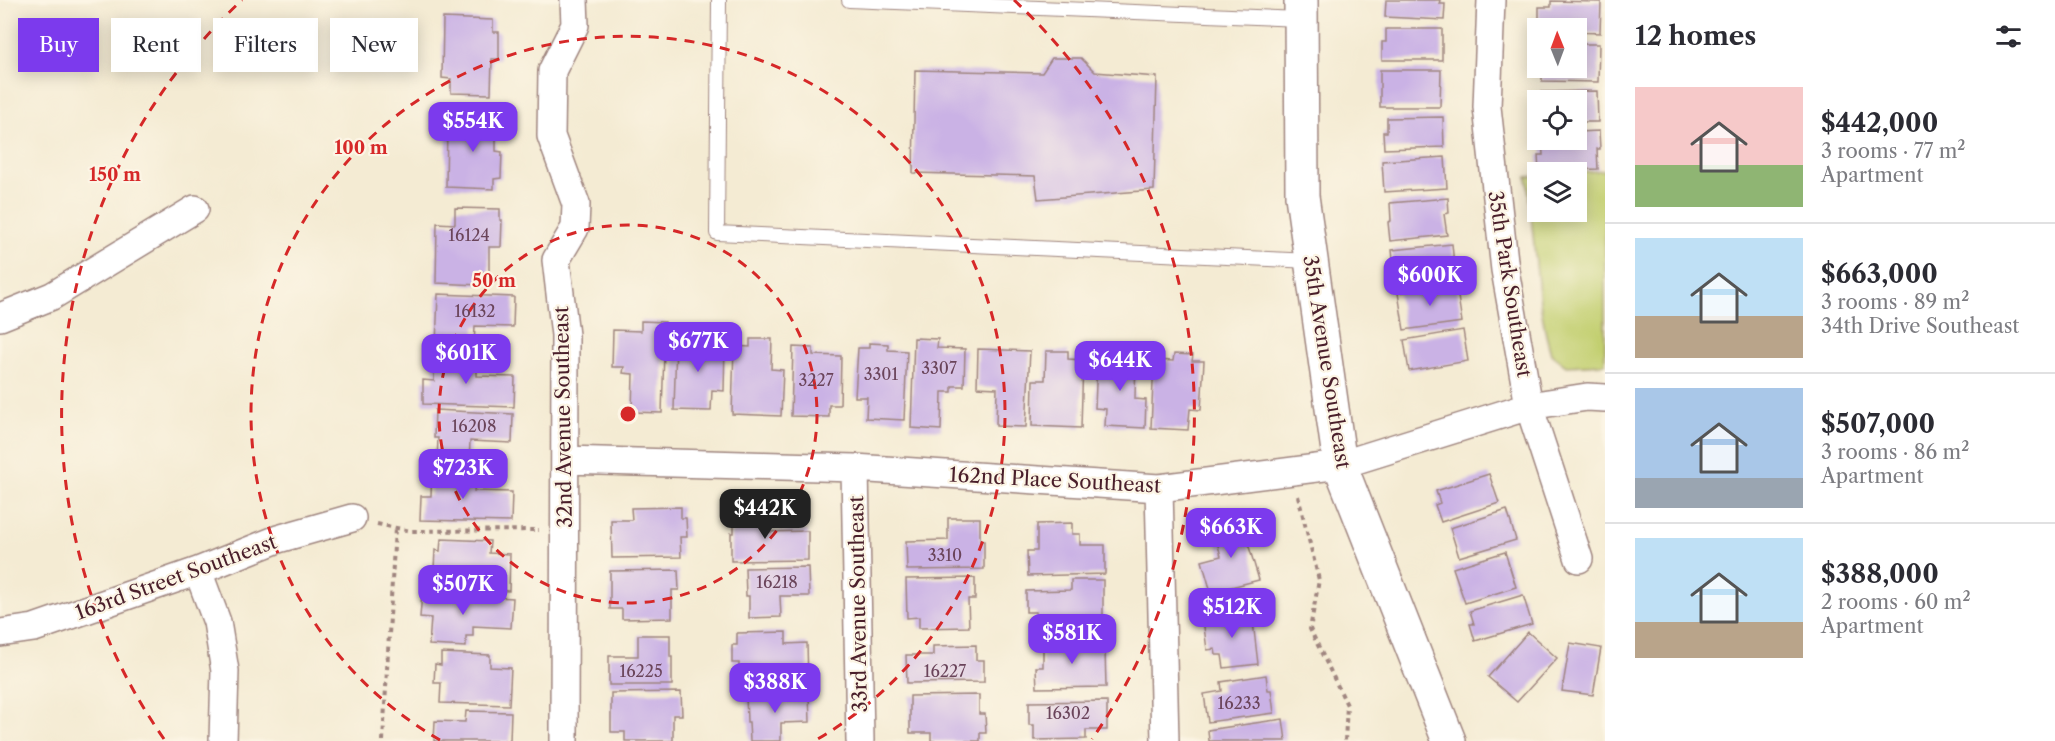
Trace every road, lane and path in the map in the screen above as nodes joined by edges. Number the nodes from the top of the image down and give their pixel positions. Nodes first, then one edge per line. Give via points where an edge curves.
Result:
1 (574, 0) edge
2 (719, 0) edge
3 (849, 0) edge
4 (1491, 0) edge
5 (1301, 9) edge
6 (195, 209) dead end
7 (1311, 261) junction
8 (0, 317) edge
9 (1605, 398) edge
10 (1529, 406) junction
11 (565, 460) junction
12 (1340, 465) junction
13 (855, 468) junction
14 (1293, 471) junction
15 (1159, 488) junction
16 (352, 518) joint
17 (395, 528) junction
18 (565, 530) junction
19 (1579, 559) dead end
20 (198, 571) junction
21 (0, 633) edge
22 (223, 741) edge
23 (383, 741) edge
24 (564, 741) edge
25 (860, 741) edge
26 (1165, 741) edge
27 (1345, 741) edge
28 (1449, 741) edge

1 - 11 street, 32nd Avenue Southeast via 575,25 552,71 551,136 576,204 574,228 556,260 566,335
2 - 7 lane via 717,233
3 - 5 lane
4 - 10 street, 35th Park Southeast via 1487,107 1505,270
5 - 7 street, 35th Avenue Southeast via 1302,196
6 - 8 street via 52,296
7 - 12 street, 35th Avenue Southeast
9 - 10 street, 162nd Place Southeast
10 - 12 street, 162nd Place Southeast
10 - 19 street, 35th Park Southeast
11 - 13 street, 162nd Place Southeast
11 - 18 street, 32nd Avenue Southeast
12 - 14 street, 162nd Place Southeast
12 - 28 street, 35th Avenue Southeast
13 - 15 street, 162nd Place Southeast
13 - 25 street, 33rd Avenue Southeast
14 - 15 street, 162nd Place Southeast
14 - 27 path via 1319,580 1310,629 1347,705
15 - 26 street
16 - 17 path
16 - 20 street, 163rd Street Southeast via 278,539
17 - 18 path
17 - 23 path
18 - 24 street, 32nd Avenue Southeast
20 - 21 street, 163rd Street Southeast via 34,628
20 - 22 street via 217,622 225,671

